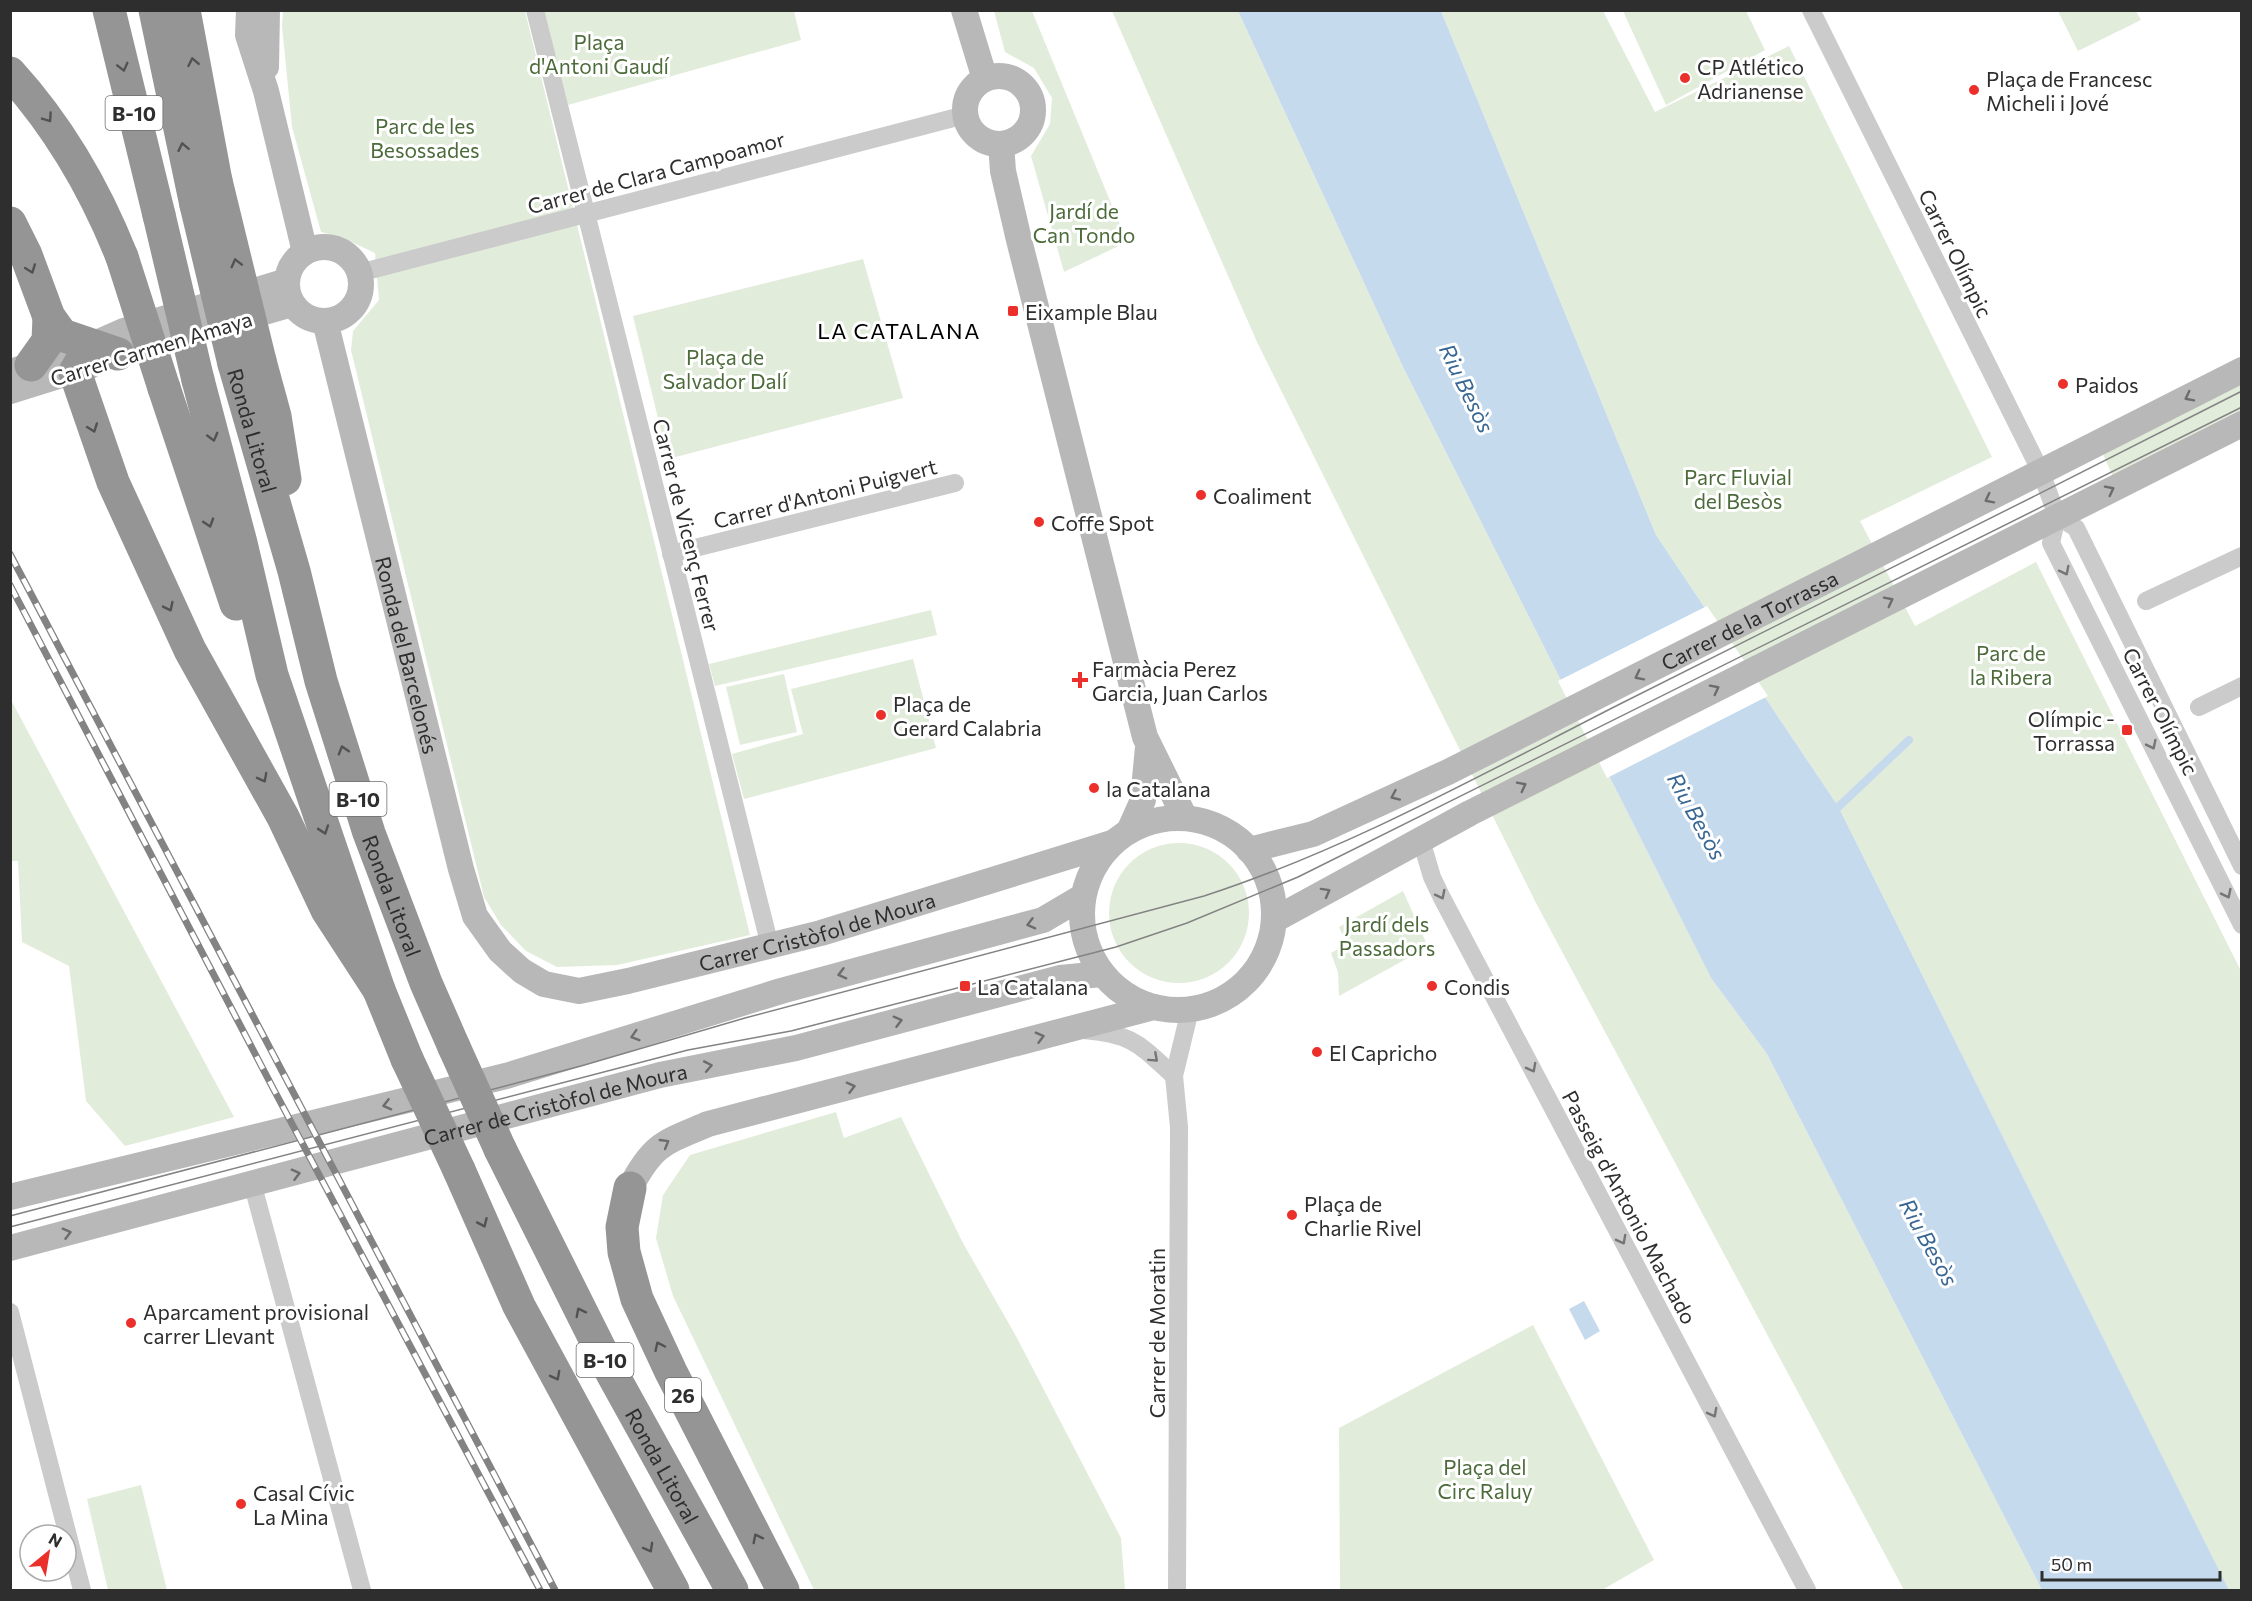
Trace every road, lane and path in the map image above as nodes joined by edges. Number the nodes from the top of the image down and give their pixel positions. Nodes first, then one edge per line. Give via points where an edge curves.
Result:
1 (109, 10) edge
2 (155, 10) edge
3 (184, 10) edge
4 (249, 10) edge
5 (267, 10) edge
6 (535, 10) edge
7 (964, 10) edge
8 (1811, 10) edge
9 (10, 73) edge
10 (985, 79) junction
11 (266, 92) junction
12 (965, 115) junction
13 (1001, 144) junction
14 (206, 193) junction
15 (588, 213) junction
16 (10, 223) edge
17 (305, 252) junction
18 (359, 273) junction
19 (289, 292) junction
20 (49, 317) junction
21 (325, 321) junction
22 (94, 358) junction
23 (21, 368) edge
24 (2241, 370) edge
25 (10, 391) edge
26 (2241, 424) edge
27 (2041, 472) junction
28 (955, 483) dead end
29 (2057, 516) junction
30 (671, 554) junction
31 (2241, 556) edge
32 (2146, 601) dead end
33 (272, 675) junction
34 (2241, 686) edge
35 (2199, 707) dead end
36 (1148, 746) junction
37 (1185, 818) junction
38 (1121, 836) junction
39 (1421, 840) junction
40 (1250, 850) junction
41 (2241, 866) edge
42 (1082, 897) junction
43 (1274, 920) junction
44 (2241, 925) edge
45 (770, 946) junction
46 (522, 972) joint
47 (1102, 974) junction
48 (379, 990) junction
49 (1154, 1007) junction
50 (1190, 1010) junction
51 (1072, 1029) junction
52 (1174, 1076) junction
53 (253, 1186) junction
54 (630, 1188) joint
55 (10, 1197) edge
56 (10, 1248) edge
57 (10, 1311) edge
58 (82, 1590) edge
59 (363, 1590) edge
60 (673, 1590) edge
61 (732, 1590) edge
62 (783, 1590) edge
63 (1178, 1590) edge
64 (1807, 1590) edge

1 -> 33 highway, Ronda Litoral / B-10, bridge
14 -> 2 highway, Ronda Litoral / B-10
14 -> 3 highway
4 - 11 street via 248,35
5 - 11 street
6 - 15 street, Carrer de Vicenç Ferrer
7 - 10 street
8 - 27 street, Carrer Olímpic
9 -> 33 highway, bridge via 36,101 71,151 103,209 238,612
10 - 12 street via 969,93
10 - 13 street via 997,76 1019,83 1032,102 1029,126 1012,142
11 - 17 street
12 - 13 street via 973,133 990,143
12 - 15 street, Carrer de Clara Campoamor
13 - 36 street via 1017,230
61 -> 14 highway, Ronda Litoral / B-10, bridge via 613,1375 500,1149 426,983 369,833 321,681
15 - 18 street, Carrer de Clara Campoamor
15 - 30 street, Carrer de Vicenç Ferrer
16 -> 20 highway
17 - 18 street via 318,247 332,248 345,254
17 - 19 street via 293,263
18 - 21 street via 359,295 353,308
19 - 21 street via 308,318
19 - 22 street, Carrer Carmen Amaya via 124,331
20 - 22 highway via 63,335
20 - 23 highway via 48,341
21 - 46 street, Ronda del Barcelonés via 461,870 475,916 500,951
22 - 23 street, Carrer Carmen Amaya
22 - 25 street, Carrer Carmen Amaya
22 -> 48 highway via 112,482 190,650 272,796 330,915
24 -> 27 street, Carrer de la Torrassa
29 -> 26 street
27 - 29 street, Carrer Olímpic
27 -> 40 street, Carrer de la Torrassa via 1448,772 1313,834
28 - 30 street, Carrer d'Antoni Puigvert
39 -> 29 street
29 - 41 street, Carrer Olímpic via 2076,528
29 -> 44 street, Carrer Olímpic via 2051,543
30 - 45 street, Carrer de Vicenç Ferrer
31 - 32 street
33 -> 48 highway, Ronda Litoral / B-10
34 - 35 street
36 - 37 street
36 - 38 street via 1143,800
37 - 38 street via 1151,821
37 - 40 street via 1202,820 1228,832
38 - 42 street via 1092,868
38 - 45 street, Carrer Cristòfol de Moura
43 -> 39 street
39 -> 64 street, Passeig d'Antonio Machado via 1432,877
40 - 43 street via 1264,870 1272,894
42 - 47 street via 1081,924
42 -> 55 street, Carrer de Cristòfol de Moura via 1043,920 781,991 506,1076
43 - 50 street via 1269,946 1257,970 1216,1003
45 - 46 street, Carrer Cristòfol de Moura via 579,991 544,984
47 - 49 street via 1125,995
53 -> 47 street, Carrer de Cristòfol de Moura via 660,1075 796,1048 1060,978
48 -> 60 highway, Ronda Litoral / B-10, bridge via 519,1306
49 - 50 street
49 - 51 street
50 - 52 street, Carrer de Moratin
51 -> 52 street via 1107,1032 1134,1040
54 -> 51 street via 645,1161 661,1144 708,1124
52 - 63 street, Carrer de Moratin via 1179,1127
56 -> 53 street, Carrer de Cristòfol de Moura
53 - 59 street
62 -> 54 highway, 26 via 637,1299 624,1252 622,1227
57 - 58 street

